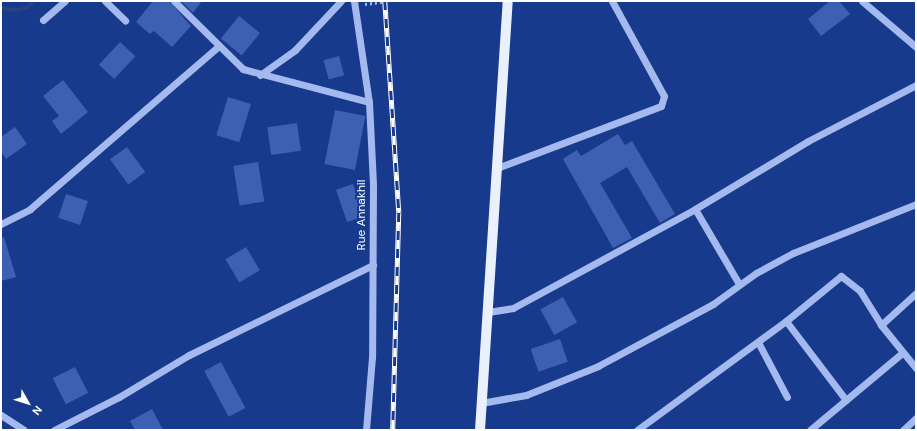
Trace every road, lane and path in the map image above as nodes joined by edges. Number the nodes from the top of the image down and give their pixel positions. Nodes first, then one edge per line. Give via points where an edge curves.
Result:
1 (65, 1) edge
2 (105, 1) edge
3 (174, 1) edge
4 (341, 1) edge
5 (354, 1) edge
6 (389, 1) edge
7 (508, 1) edge
8 (612, 1) edge
9 (862, 1) edge
10 (364, 4) dead end
11 (43, 20) dead end
12 (125, 20) dead end
13 (218, 47) junction
14 (916, 47) edge
15 (260, 75) junction
16 (916, 85) edge
17 (369, 102) junction
18 (498, 168) junction
19 (916, 204) edge
20 (695, 209) junction
21 (1, 224) edge
22 (373, 265) junction
23 (739, 284) junction
24 (916, 293) edge
25 (488, 312) junction
26 (786, 321) junction
27 (881, 325) junction
28 (758, 342) junction
29 (902, 353) junction
30 (916, 368) edge
31 (787, 397) dead end
32 (846, 400) junction
33 (481, 403) junction
34 (1, 415) edge
35 (916, 418) edge
36 (24, 430) edge
37 (54, 430) edge
38 (366, 430) edge
39 (480, 430) edge
40 (637, 430) edge
41 (810, 430) edge
42 (903, 430) edge

1 - 11 street
2 - 12 street
3 - 13 street
4 - 15 street via 295,50
5 - 17 street, Rue Annakhil
6 - 10 path
7 - 18 main road
8 - 18 street via 664,96 661,106
9 - 14 street
13 - 15 street via 236,65
13 - 21 street via 30,209
15 - 17 street
16 - 20 street via 808,141
17 - 22 street, Rue Annakhil
18 - 25 main road
19 - 23 street via 793,252
20 - 23 street
20 - 25 street via 513,308
22 - 37 street via 189,355 119,397
22 - 38 street, Rue Annakhil
23 - 33 street via 713,304 598,366 526,395
24 - 27 street
25 - 33 main road
26 - 27 street via 839,277 849,280 860,290
26 - 28 street
26 - 32 street
27 - 29 street
28 - 31 street
28 - 40 street
29 - 30 street
29 - 32 street
32 - 41 street
33 - 39 main road
34 - 36 street
35 - 42 street

